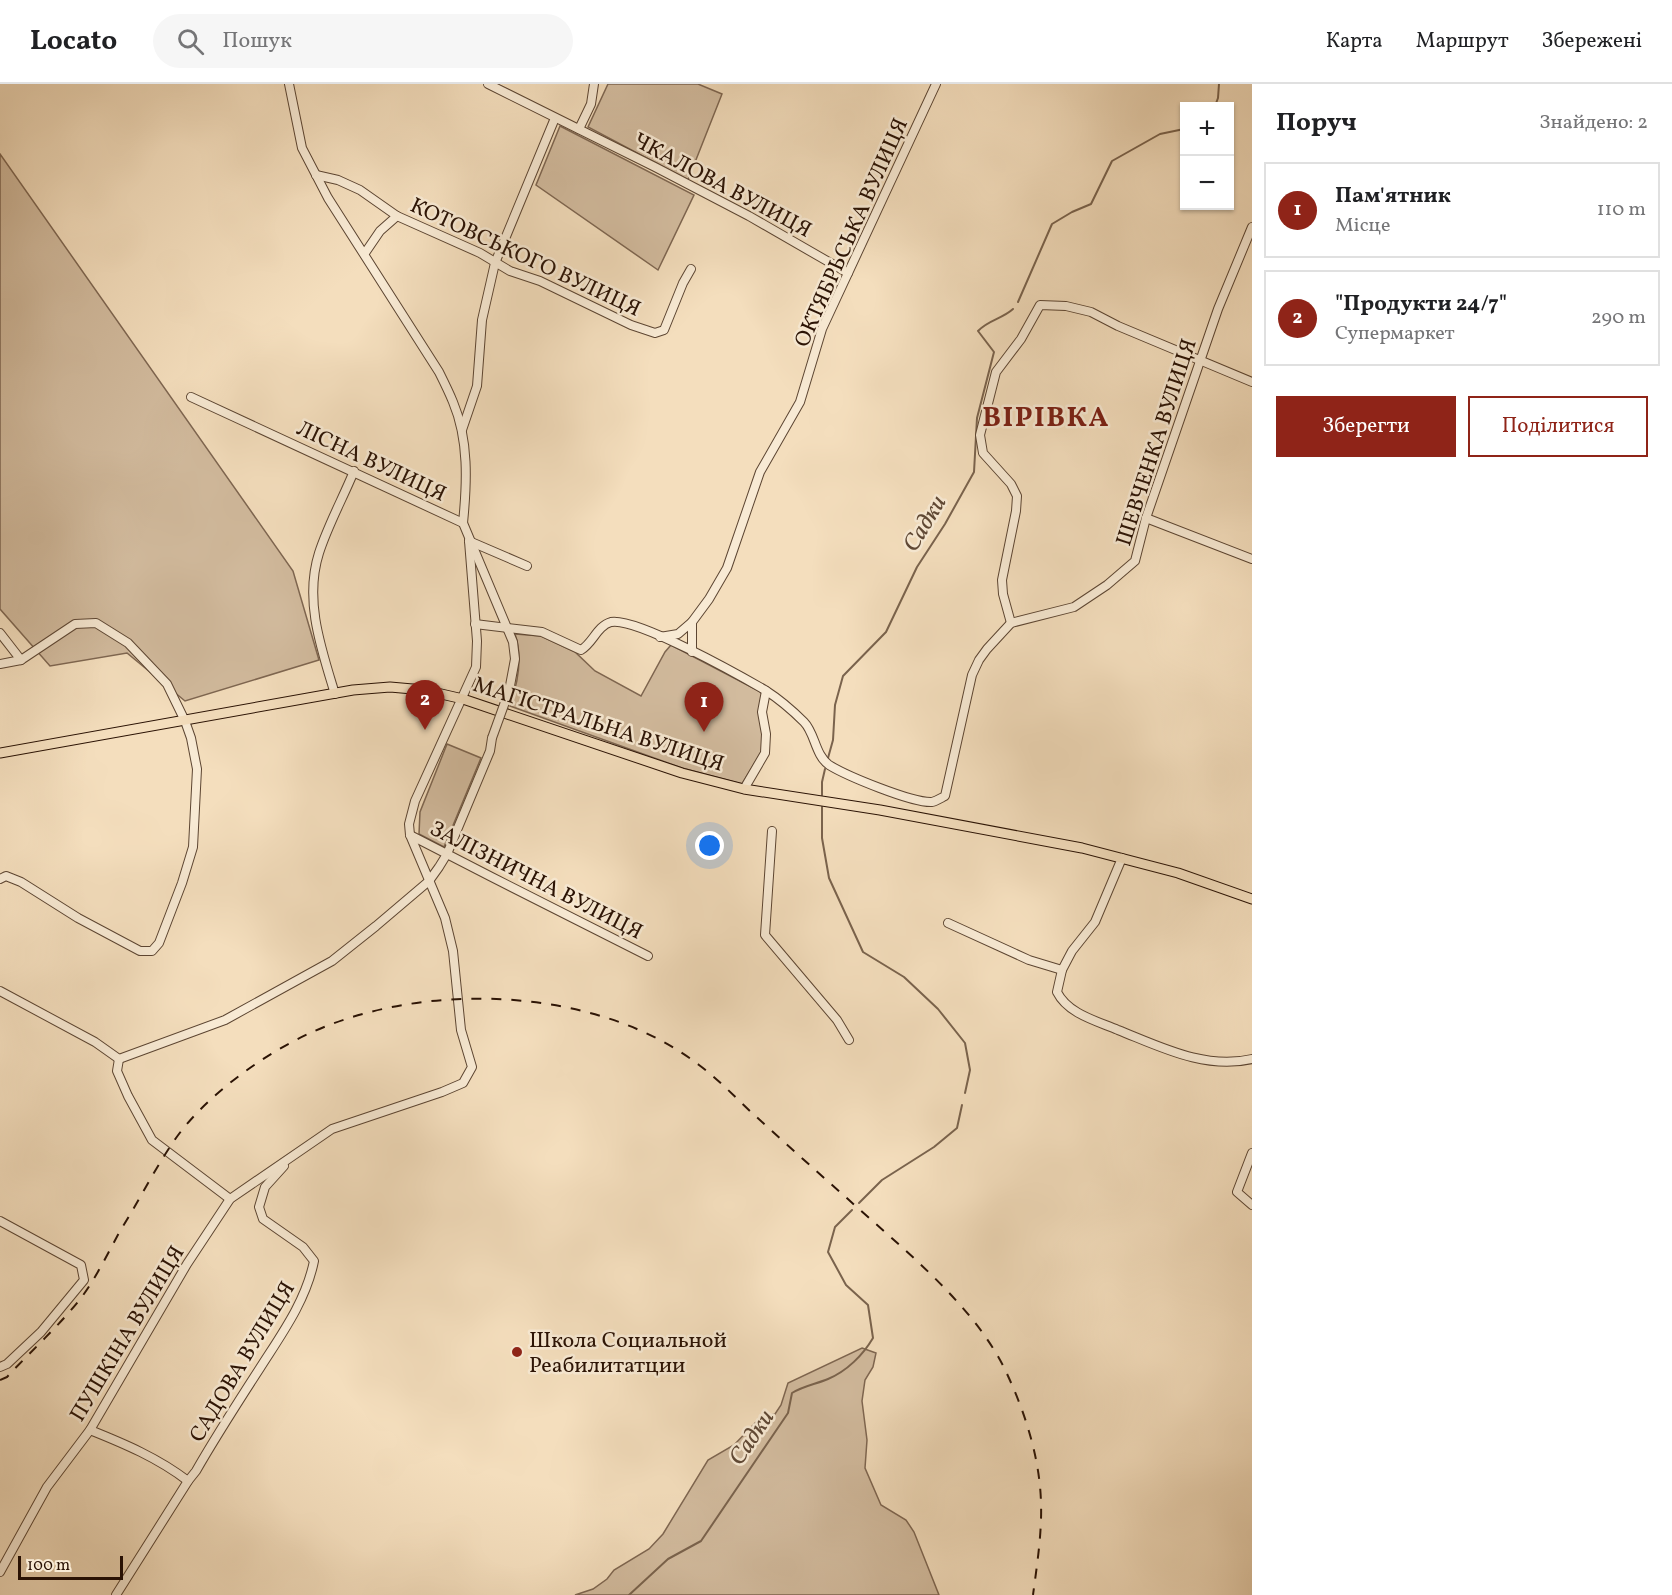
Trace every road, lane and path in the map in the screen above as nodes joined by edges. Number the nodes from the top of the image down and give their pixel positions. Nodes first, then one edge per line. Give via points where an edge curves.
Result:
1 (289, 84) edge
2 (488, 84) edge
3 (594, 84) edge
4 (936, 84) edge
5 (555, 118) junction
6 (579, 129) junction
7 (316, 175) junction
8 (398, 216) junction
9 (1252, 227) edge
10 (365, 253) junction
11 (495, 263) junction
12 (691, 269) dead end
13 (848, 273) junction
14 (1202, 360) junction
15 (1252, 382) edge
16 (190, 396) dead end
17 (461, 431) junction
18 (354, 471) junction
19 (1146, 518) junction
20 (463, 523) junction
21 (469, 541) junction
22 (1252, 560) edge
23 (527, 566) dead end
24 (692, 622) junction
25 (1011, 622) junction
26 (475, 624) junction
27 (507, 627) junction
28 (0, 633) edge
29 (660, 637) junction
30 (692, 652) junction
31 (21, 660) junction
32 (0, 664) edge
33 (765, 691) junction
34 (335, 694) junction
35 (463, 699) junction
36 (185, 721) junction
37 (0, 753) edge
38 (744, 789) junction
39 (772, 831) dead end
40 (410, 835) junction
41 (447, 854) junction
42 (1122, 858) junction
43 (0, 879) edge
44 (429, 881) junction
45 (1252, 898) edge
46 (948, 923) dead end
47 (648, 956) dead end
48 (1062, 970) junction
49 (0, 991) edge
50 (849, 1040) dead end
51 (119, 1059) junction
52 (1252, 1059) edge
53 (1252, 1153) edge
54 (293, 1155) junction
55 (231, 1199) junction
56 (1252, 1205) edge
57 (0, 1221) edge
58 (0, 1367) edge
59 (90, 1430) junction
60 (188, 1481) junction
61 (0, 1572) edge
62 (116, 1595) edge

1 - 7 street via 302,148
2 - 5 street, ЧКАЛОВА ВУЛИЦЯ
3 - 6 street via 591,104
4 - 13 street, ОКТЯБРЬСЬКА ВУЛИЦЯ
5 - 6 street, ЧКАЛОВА ВУЛИЦЯ
5 - 11 street
6 - 13 street, ЧКАЛОВА ВУЛИЦЯ via 749,216
7 - 8 street, КОТОВСЬКОГО ВУЛИЦЯ via 360,190
7 - 10 street
8 - 10 street via 380,231
8 - 11 street, КОТОВСЬКОГО ВУЛИЦЯ
9 - 14 street, ШЕВЧЕНКА ВУЛИЦЯ
10 - 17 street via 439,372 454,402
11 - 12 street, КОТОВСЬКОГО ВУЛИЦЯ via 655,333 664,330
11 - 17 street via 482,320 477,386
13 - 24 street, ОКТЯБРЬСЬКА ВУЛИЦЯ via 822,329 800,402 760,472 727,568
14 - 15 street
14 - 19 street, ШЕВЧЕНКА ВУЛИЦЯ
14 - 25 street via 1091,312 1040,305 996,372 980,435 983,453 1017,496 1002,580
16 - 18 street, ЛІСНА ВУЛИЦЯ
17 - 20 street via 466,460
18 - 20 street, ЛІСНА ВУЛИЦЯ
18 - 34 street via 319,552 314,574 313,616
19 - 22 street
19 - 25 street, ШЕВЧЕНКА ВУЛИЦЯ via 1135,561 1107,585 1074,607
20 - 21 street, ЛІСНА ВУЛИЦЯ
21 - 23 street
21 - 26 street
21 - 27 street
24 - 29 street via 678,634
24 - 30 street
25 - 33 street via 979,660 972,675 945,796 933,802 868,783 826,763 806,724
26 - 27 street
26 - 35 street via 476,667
27 - 29 street via 542,632 581,650 610,622 622,622
27 - 41 street, bridge via 516,659 509,691 490,751
28 - 31 street
29 - 30 street
30 - 33 street
31 - 32 street
31 - 36 street via 75,624 96,623 129,643 167,684
33 - 38 street via 765,753
34 - 35 main road, МАГІСТРАЛЬНА ВУЛИЦЯ via 390,687
34 - 36 main road, МАГІСТРАЛЬНА ВУЛИЦЯ
35 - 38 main road, МАГІСТРАЛЬНА ВУЛИЦЯ via 682,773
35 - 40 street via 415,801
36 - 37 main road, МАГІСТРАЛЬНА ВУЛИЦЯ
36 - 43 street via 197,769 193,847 159,943 152,951 141,951 99,929 21,882 6,876
38 - 42 main road, МАГІСТРАЛЬНА ВУЛИЦЯ via 986,829
39 - 50 street via 765,935 830,1011
40 - 41 street, ЗАЛІЗНИЧНА ВУЛИЦЯ
40 - 44 street, ПУШКІНА ВУЛИЦЯ
41 - 44 street
41 - 47 street, ЗАЛІЗНИЧНА ВУЛИЦЯ
42 - 45 main road, МАГІСТРАЛЬНА ВУЛИЦЯ
42 - 48 street via 1095,922
44 - 51 street via 332,961 225,1020
44 - 54 street, ПУШКІНА ВУЛИЦЯ via 445,918 453,951 460,1030 472,1067 463,1083 332,1129
46 - 48 street via 1029,960
48 - 52 street via 1057,992 1062,1003 1086,1017 1164,1050 1194,1058 1223,1062
49 - 51 street
51 - 55 street via 117,1071 152,1140
53 - 56 street via 1237,1192
54 - 55 street, ПУШКІНА ВУЛИЦЯ
54 - 60 street, САДОВА ВУЛИЦЯ via 265,1187 259,1207 263,1219 303,1247 314,1261 310,1277 297,1307
55 - 59 street, ПУШКІНА ВУЛИЦЯ via 176,1282
57 - 58 street via 81,1265 84,1280 41,1332
59 - 60 street via 151,1456
59 - 61 street, ПУШКІНА ВУЛИЦЯ via 47,1487
60 - 62 street, САДОВА ВУЛИЦЯ

